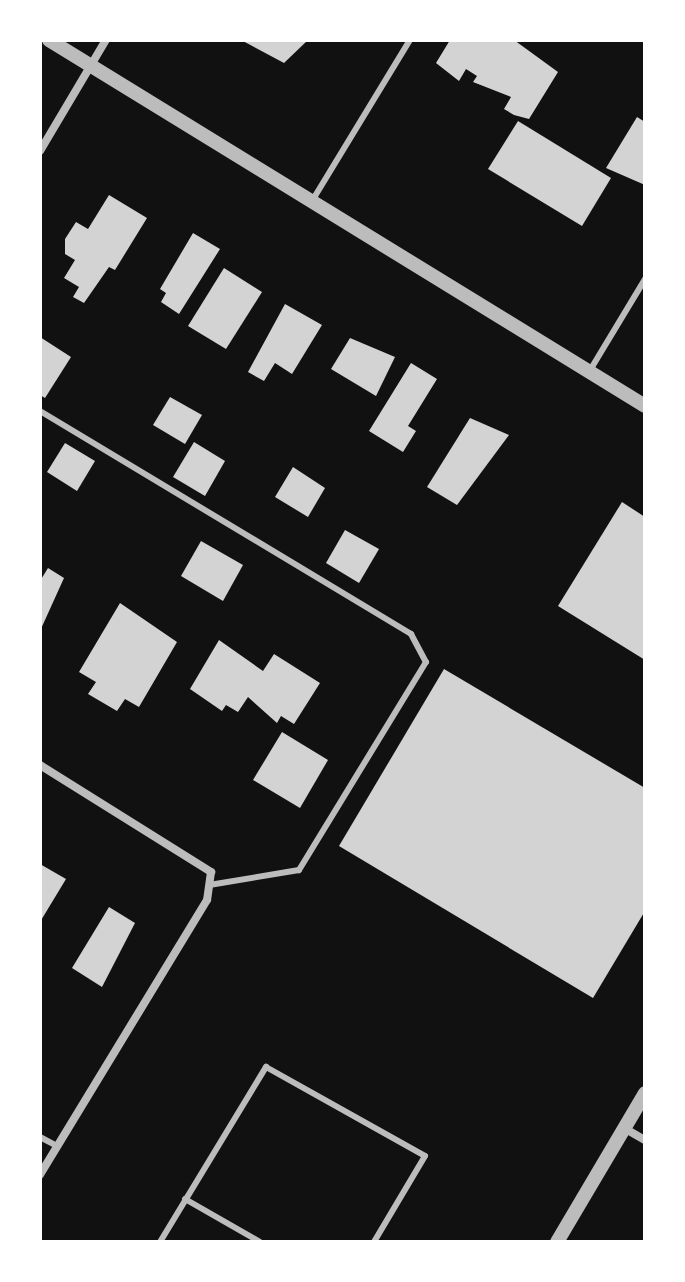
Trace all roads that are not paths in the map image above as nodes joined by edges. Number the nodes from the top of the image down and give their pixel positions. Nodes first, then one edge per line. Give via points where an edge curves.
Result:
1 (49, 40) edge
2 (106, 40) edge
3 (410, 40) edge
4 (91, 66) junction
5 (40, 151) edge
6 (312, 201) junction
7 (645, 279) edge
8 (589, 372) junction
9 (645, 406) edge
10 (40, 411) edge
11 (40, 765) edge
12 (209, 885) junction
13 (645, 1093) edge
14 (624, 1128) junction
15 (40, 1137) edge
16 (645, 1140) edge
17 (57, 1146) junction
18 (40, 1175) edge
19 (185, 1199) junction
20 (160, 1242) edge
21 (260, 1242) edge
22 (374, 1242) edge
23 (557, 1242) edge

1 - 4 street
2 - 4 street
3 - 6 lane
4 - 5 street
4 - 6 street
6 - 8 street
7 - 8 lane
8 - 9 street
10 - 12 lane via 411,634 426,662 299,870
11 - 12 street via 211,872
12 - 17 street via 207,900
13 - 14 street
14 - 16 street
14 - 23 street
15 - 17 lane
17 - 18 street
19 - 20 lane
19 - 21 lane
19 - 22 lane via 266,1067 425,1156

